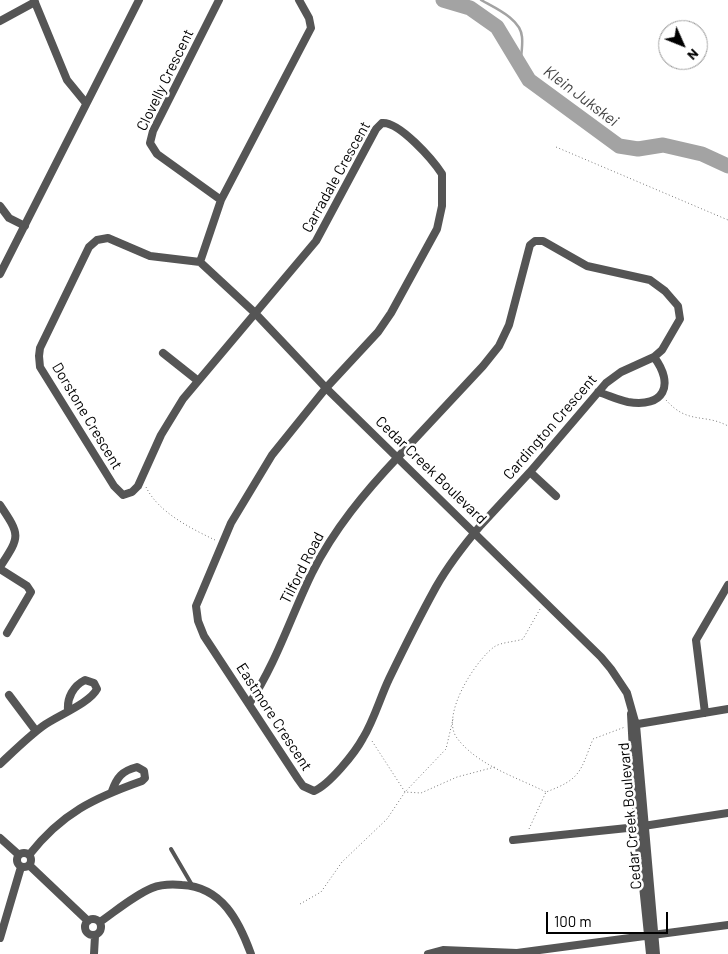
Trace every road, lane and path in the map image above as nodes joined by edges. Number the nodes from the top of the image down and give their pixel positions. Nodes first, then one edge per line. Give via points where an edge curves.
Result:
1 (138, 0) edge
2 (219, 0) edge
3 (299, 0) edge
4 (34, 1) edge
5 (0, 21) edge
6 (85, 102) junction
7 (556, 147) dead end
8 (221, 200) junction
9 (0, 206) edge
10 (728, 220) edge
11 (25, 226) junction
12 (200, 262) junction
13 (0, 274) edge
14 (254, 312) junction
15 (163, 353) dead end
16 (654, 356) junction
17 (198, 380) junction
18 (326, 388) junction
19 (598, 392) junction
20 (662, 395) junction
21 (728, 426) edge
22 (398, 457) junction
23 (530, 472) junction
24 (142, 477) junction
25 (556, 496) dead end
26 (0, 505) edge
27 (474, 532) junction
28 (222, 543) junction
29 (0, 568) edge
30 (728, 585) edge
31 (544, 600) junction
32 (7, 632) dead end
33 (9, 695) dead end
34 (249, 704) junction
35 (728, 709) edge
36 (68, 710) dead end
37 (705, 713) junction
38 (453, 718) junction
39 (633, 725) junction
40 (36, 731) junction
41 (366, 732) junction
42 (0, 764) edge
43 (496, 767) junction
44 (112, 791) dead end
45 (405, 792) junction
46 (546, 792) junction
47 (728, 812) edge
48 (641, 826) junction
49 (0, 838) edge
50 (524, 839) junction
51 (514, 840) dead end
52 (172, 849) dead end
53 (29, 854) junction
54 (19, 855) junction
55 (25, 866) junction
56 (192, 886) junction
57 (300, 904) dead end
58 (88, 921) junction
59 (100, 922) junction
60 (728, 925) edge
61 (95, 936) junction
62 (651, 936) junction
63 (0, 938) edge
64 (94, 954) edge
65 (252, 954) edge
66 (428, 954) edge
67 (650, 954) edge
68 (656, 954) edge

1 - 6 street
2 - 8 street, Clovelly Crescent via 153,131 150,143 157,154
3 - 8 street via 311,28
4 - 5 street
4 - 6 street via 66,80
6 - 11 street
7 - 10 path
8 - 12 street
9 - 11 street via 9,218
11 - 13 street
12 - 14 street, Cedar Creek Boulevard
12 - 24 street, Dorstone Crescent via 150,256 115,240 97,240 89,247 40,348 39,362 43,372 114,486 126,495 136,489
14 - 17 street, Dorstone Crescent
14 - 18 street, Cedar Creek Boulevard
14 - 18 street, Carradale Crescent via 316,241 376,129 385,122 396,126 442,174 440,220 385,324
15 - 17 street
16 - 19 street, Cardington Crescent via 621,372
16 - 20 street via 666,379
16 - 22 street, Cardington Crescent via 671,337 680,319 678,306 665,291 641,277 587,266 543,241 535,242 527,251 509,325 499,346
17 - 24 street, Dorstone Crescent via 172,415
18 - 22 street, Cedar Creek Boulevard
18 - 28 street, Eastmore Crescent via 264,466
19 - 20 street via 628,402 651,400
19 - 23 street, Cardington Crescent
20 - 21 path via 674,409 688,417
22 - 27 street, Cedar Creek Boulevard
22 - 34 street, Tilford Road via 349,513 329,543
23 - 25 street
23 - 27 street, Cardington Crescent
24 - 28 path via 156,502 197,531
26 - 29 street via 15,529 15,543
27 - 31 street, Cedar Creek Boulevard
27 - 41 street, Eastmore Crescent via 454,556 435,588
28 - 34 street, Eastmore Crescent via 200,594 197,612 204,636
29 - 32 street via 31,592
30 - 37 street via 696,640
31 - 38 path via 523,640 495,646 479,663 461,690
31 - 39 street, Cedar Creek Boulevard via 601,657 620,681 631,707
33 - 40 street
34 - 41 street, Eastmore Crescent via 298,779 314,791 325,784
35 - 37 street
36 - 40 street
37 - 39 street
38 - 43 path via 456,737 475,756
38 - 45 path via 446,749
39 - 46 path via 592,739 580,772 568,784
39 - 48 street, Cedar Creek Boulevard
40 - 42 street
41 - 45 path
43 - 45 path via 457,777 421,793
43 - 46 path
44 - 53 street via 72,813
45 - 57 path via 387,818 342,862 321,892
46 - 50 path
47 - 48 street
48 - 50 street
48 - 62 street, Cedar Creek Boulevard
49 - 54 street
50 - 51 street
52 - 56 lane
53 - 54 street
53 - 55 street via 31,860
54 - 55 street via 17,863
55 - 58 street
55 - 63 street
56 - 59 street via 169,884 150,889
56 - 65 street via 217,898 229,909
58 - 59 street
58 - 61 street via 85,930
59 - 61 street via 100,932
60 - 62 street
61 - 64 street
62 - 66 street via 517,953 443,950
62 - 67 street, Cedar Creek Boulevard
62 - 68 street, Cedar Creek Boulevard

